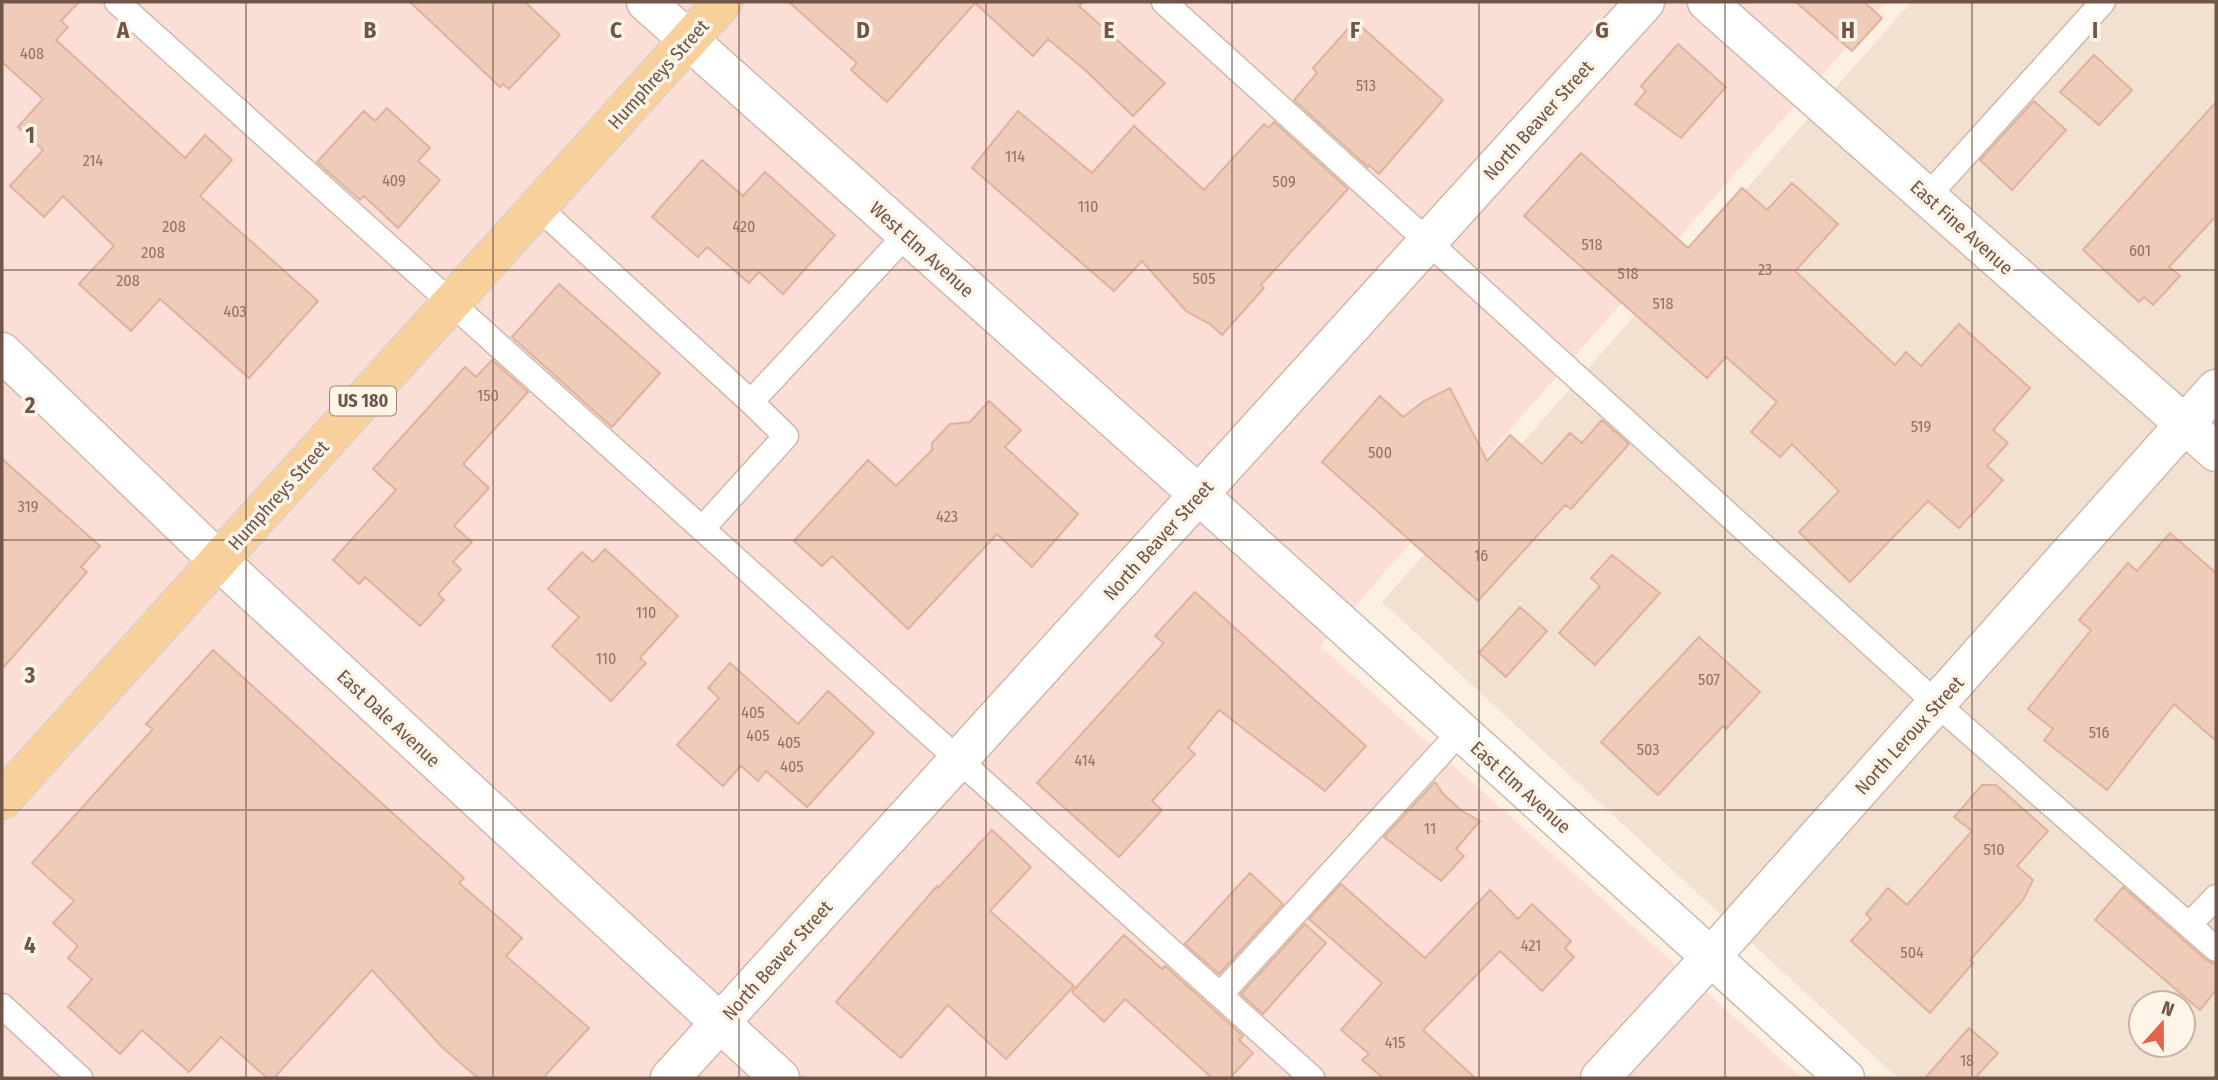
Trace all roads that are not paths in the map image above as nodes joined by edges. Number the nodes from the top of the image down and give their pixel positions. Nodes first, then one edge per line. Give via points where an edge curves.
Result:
1 (117, 2) edge
2 (646, 2) edge
3 (723, 2) edge
4 (1645, 2) edge
5 (1707, 2) edge
6 (2103, 2) edge
7 (1175, 5) edge
8 (688, 41) junction
9 (1927, 197) junction
10 (538, 207) junction
11 (906, 235) junction
12 (1427, 242) junction
13 (451, 303) junction
14 (2, 352) edge
15 (2216, 389) edge
16 (751, 402) junction
17 (2185, 424) junction
18 (2216, 452) edge
19 (1199, 495) junction
20 (702, 529) junction
21 (219, 561) junction
22 (1937, 704) junction
23 (1460, 732) junction
24 (959, 760) junction
25 (2, 800) edge
26 (2216, 897) edge
27 (2190, 924) junction
28 (2216, 948) edge
29 (1710, 958) junction
30 (1220, 995) junction
31 (2, 1006) edge
32 (720, 1024) junction
33 (80, 1078) edge
34 (670, 1078) edge
35 (780, 1078) edge
36 (1312, 1078) edge
37 (1600, 1078) edge
38 (1845, 1078) edge

1 - 13 lane
2 - 8 street, West Elm Avenue
3 - 8 main road, Humphreys Street / US 180
4 - 12 street, North Beaver Street
5 - 9 street, East Fine Avenue
6 - 9 lane
7 - 12 lane
8 - 10 main road, Humphreys Street / US 180
8 - 11 street, West Elm Avenue
9 - 17 street, East Fine Avenue
10 - 13 main road, Humphreys Street / US 180
10 - 16 lane
11 - 16 lane
11 - 19 street, West Elm Avenue
12 - 19 street, North Beaver Street
12 - 22 lane
13 - 20 lane
13 - 21 main road, Humphreys Street / US 180
14 - 21 street, East Dale Avenue
15 - 17 street, North Leroux Street
16 - 20 lane via 786,436
17 - 18 street, East Fine Avenue
17 - 22 street, North Leroux Street
19 - 23 street, East Elm Avenue
19 - 24 street, North Beaver Street
20 - 24 lane
21 - 25 main road, Humphreys Street / US 180
21 - 32 street, East Dale Avenue
22 - 27 lane
22 - 29 street, North Leroux Street
23 - 29 street, East Elm Avenue
23 - 30 lane
24 - 30 lane
24 - 32 street, North Beaver Street
26 - 27 lane
27 - 28 lane
29 - 37 street, North Leroux Street
29 - 38 street, East Elm Avenue
30 - 36 lane
31 - 33 lane
32 - 34 street, North Beaver Street
32 - 35 street, East Dale Avenue

